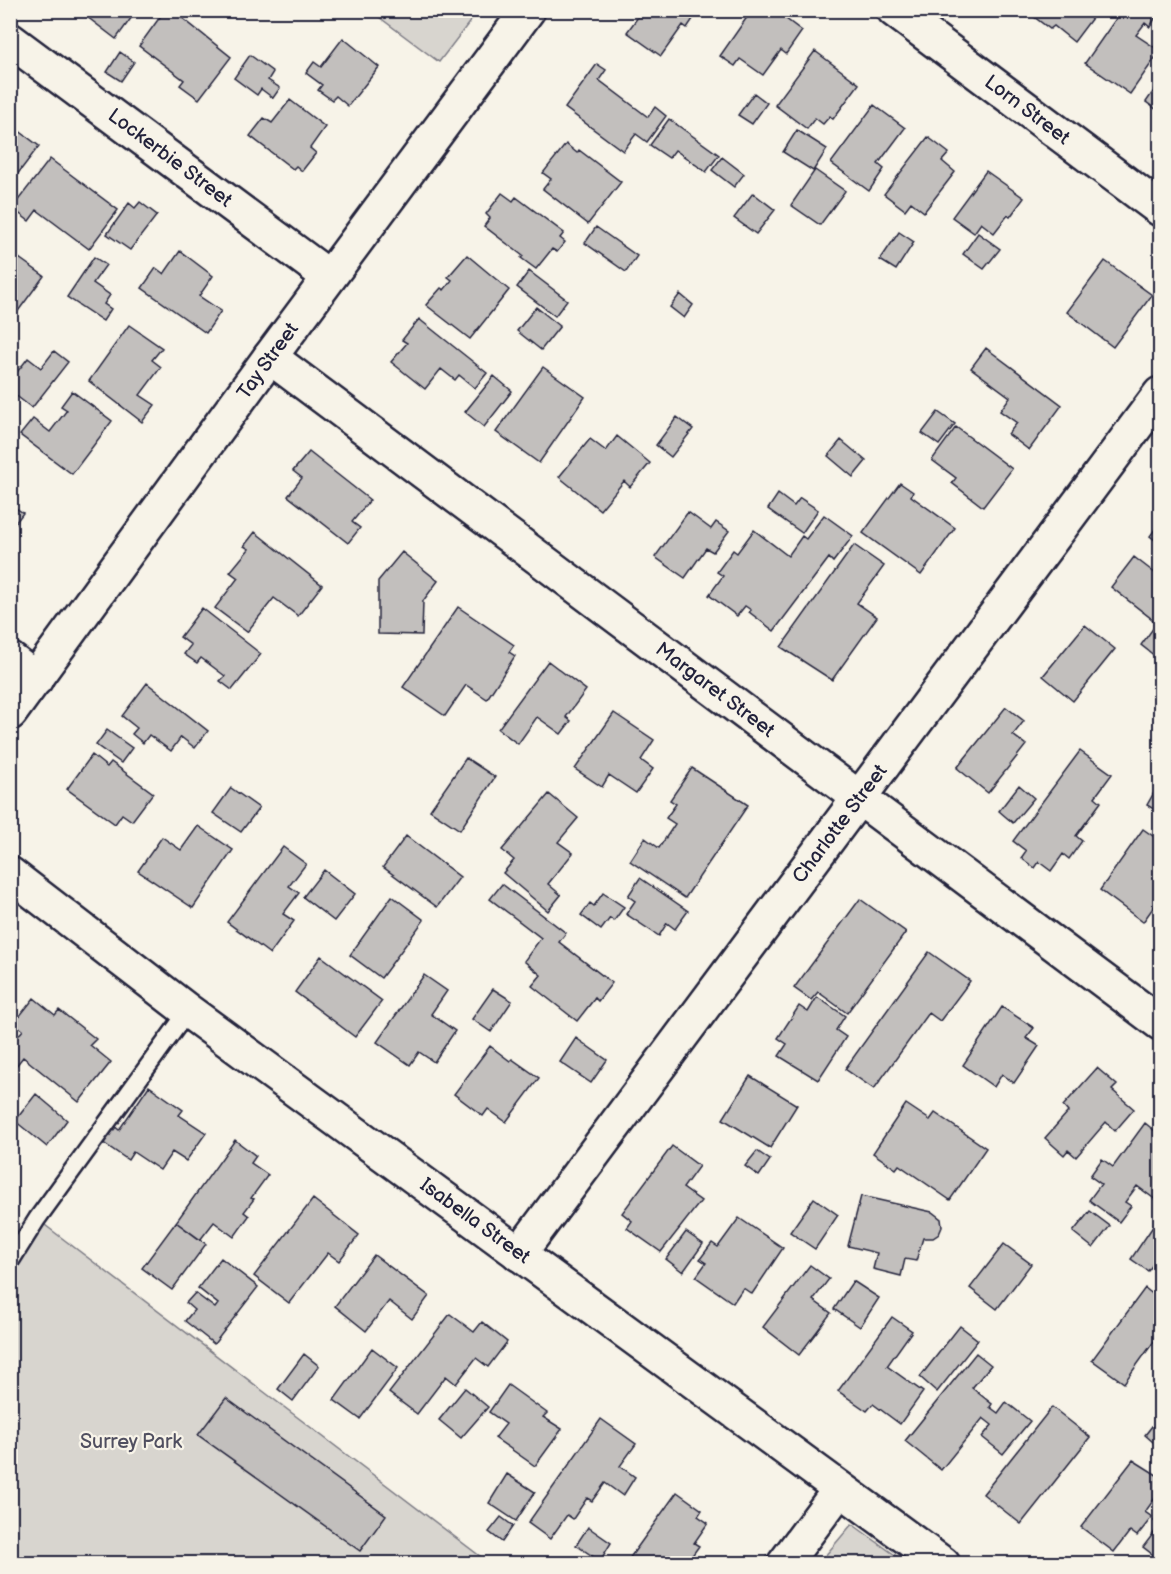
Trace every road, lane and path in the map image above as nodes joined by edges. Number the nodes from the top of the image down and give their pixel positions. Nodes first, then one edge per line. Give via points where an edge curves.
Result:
1 (528, 10) edge
2 (894, 10) edge
3 (10, 40) edge
4 (1161, 209) edge
5 (329, 277) junction
6 (270, 357) junction
7 (1161, 394) edge
8 (10, 659) edge
9 (36, 679) junction
10 (10, 713) edge
11 (860, 797) junction
12 (10, 874) edge
13 (189, 1011) junction
14 (1161, 1023) edge
15 (519, 1254) junction
16 (10, 1262) edge
17 (840, 1489) junction
18 (784, 1563) edge
19 (943, 1563) edge

1 - 5 main road, Tay Street
2 - 4 main road, Lorn Street
3 - 5 main road, Lockerbie Street
5 - 6 main road, Tay Street
6 - 9 main road, Tay Street
6 - 11 main road, Margaret Street
7 - 11 main road, Charlotte Street
8 - 9 main road
9 - 10 main road, Tay Street
11 - 14 main road, Margaret Street
11 - 15 main road, Charlotte Street
12 - 13 main road, Isabella Street
13 - 15 main road, Isabella Street
13 - 16 lane
15 - 17 main road, Isabella Street
17 - 18 main road
17 - 19 main road, Isabella Street

